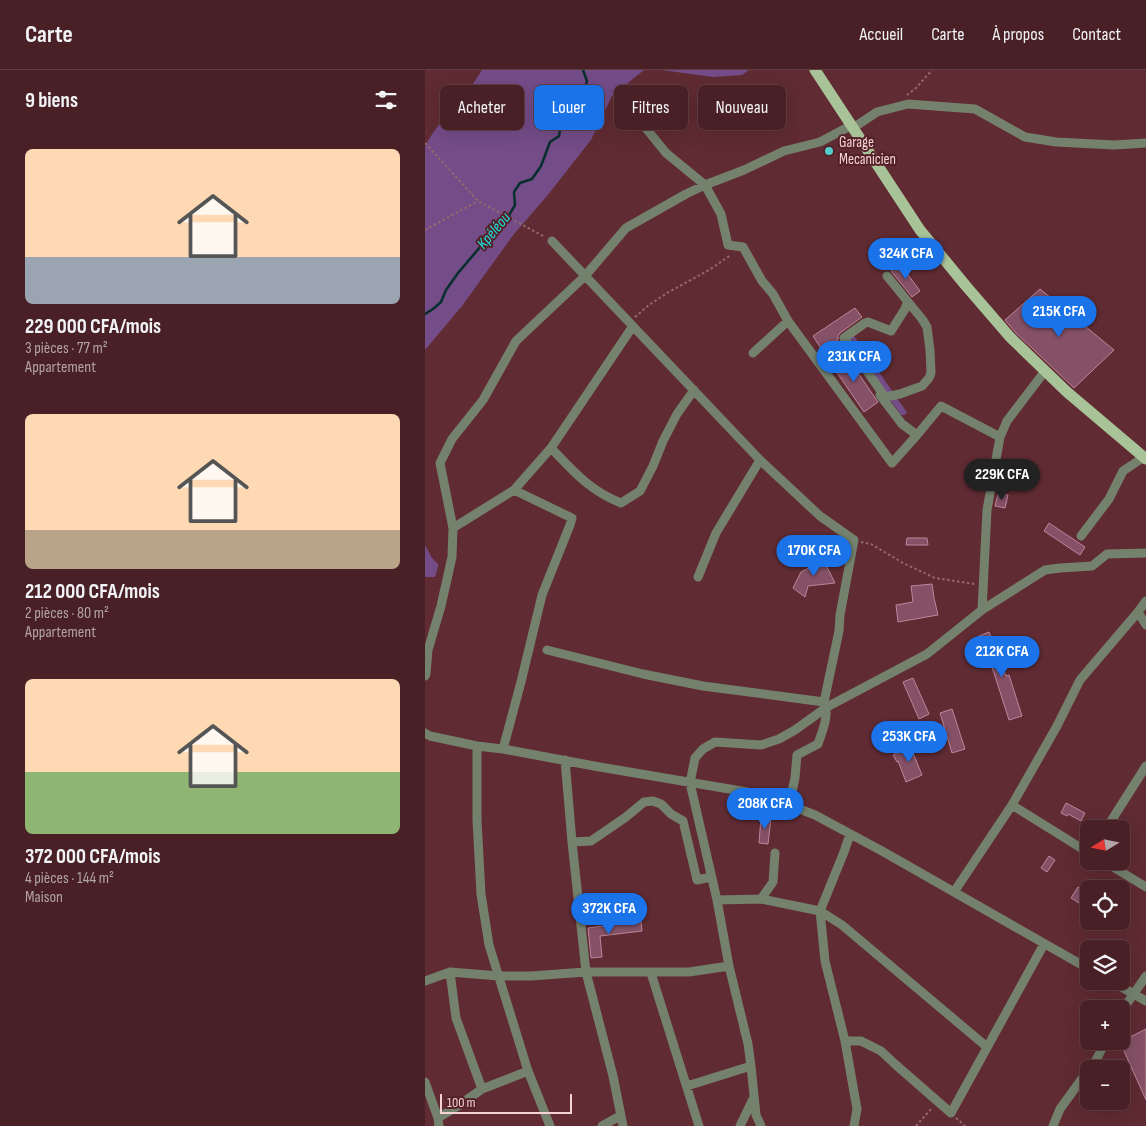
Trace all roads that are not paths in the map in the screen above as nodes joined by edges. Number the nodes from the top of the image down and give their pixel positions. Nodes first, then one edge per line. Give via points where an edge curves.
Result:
1 (815, 70) edge
2 (852, 127) junction
3 (647, 130) edge
4 (1146, 143) edge
5 (705, 185) junction
6 (552, 241) road end
7 (585, 276) junction
8 (887, 276) dead end
9 (907, 302) junction
10 (788, 320) junction
11 (631, 324) junction
12 (847, 342) junction
13 (753, 353) dead end
14 (827, 354) dead end
15 (1045, 371) junction
16 (694, 390) junction
17 (876, 390) dead end
18 (885, 398) junction
19 (917, 435) junction
20 (1000, 437) junction
21 (551, 448) junction
22 (1145, 458) edge
23 (760, 460) junction
24 (514, 490) junction
25 (453, 528) junction
26 (1081, 536) dead end
27 (1146, 552) edge
28 (698, 577) dead end
29 (1146, 601) edge
30 (982, 610) junction
31 (1138, 612) junction
32 (1146, 625) edge
33 (547, 650) dead end
34 (425, 676) edge
35 (825, 705) junction
36 (425, 733) edge
37 (477, 746) junction
38 (503, 749) junction
39 (565, 760) junction
40 (1146, 766) edge
41 (690, 783) junction
42 (789, 805) junction
43 (1013, 805) junction
44 (1112, 820) edge
45 (850, 834) junction
46 (572, 842) junction
47 (1080, 847) edge
48 (775, 853) dead end
49 (1118, 870) edge
50 (711, 877) junction
51 (1146, 887) edge
52 (954, 892) junction
53 (761, 899) junction
54 (717, 900) junction
55 (820, 911) junction
56 (1044, 944) junction
57 (1080, 963) edge
58 (729, 966) junction
59 (450, 972) junction
60 (586, 972) junction
61 (651, 972) junction
62 (499, 976) junction
63 (1146, 976) edge
64 (425, 981) edge
65 (1126, 990) edge
66 (1133, 994) junction
67 (1129, 1000) edge
68 (1146, 1001) edge
69 (845, 1041) junction
70 (987, 1047) junction
71 (751, 1066) junction
72 (528, 1071) junction
73 (1080, 1080) edge
74 (425, 1082) edge
75 (687, 1086) junction
76 (482, 1089) junction
77 (754, 1096) junction
78 (620, 1116) junction
79 (439, 1122) edge
80 (550, 1126) edge
81 (602, 1126) edge
82 (623, 1126) edge
83 (699, 1126) edge
84 (740, 1126) edge
85 (761, 1126) edge
86 (854, 1126) edge
87 (1053, 1126) edge

1 - 2 main road
2 - 4 street via 877,112 908,104 975,109 1025,137 1056,142
2 - 5 street via 820,142 784,151
2 - 15 main road via 926,237 991,316
3 - 5 street via 666,154
5 - 7 street via 626,228
5 - 10 street via 721,214 728,245 743,247
6 - 7 street
7 - 11 street
7 - 25 street via 517,341 483,400 452,439 440,463
8 - 9 street
9 - 12 street via 891,331 865,323 844,338
9 - 18 street via 927,327 931,373 922,386
10 - 13 street
10 - 19 street via 892,463
11 - 16 street
11 - 21 street
12 - 14 street
12 - 18 street
15 - 20 street via 1007,421
15 - 22 main road
16 - 21 street via 677,414 640,491 621,503 584,482
16 - 23 street
17 - 18 street
18 - 19 street via 902,424
19 - 20 street via 941,406
20 - 30 street via 987,510
21 - 24 street
22 - 26 street via 1123,471 1109,499
23 - 28 street via 716,533
23 - 35 street via 820,516 854,540
24 - 25 street
24 - 38 street via 572,518 542,595
25 - 34 street via 452,557 427,650
27 - 30 street via 1107,554 1092,566 1045,570
29 - 31 street
30 - 35 street via 927,654
31 - 32 street
31 - 43 street via 1080,680
33 - 35 street via 694,685
35 - 41 street via 795,730 768,743 715,742 708,745 695,758
35 - 42 street via 818,744 797,755
36 - 37 street
37 - 38 street
37 - 62 street via 481,894 489,945
38 - 39 street
39 - 41 street
39 - 46 street
40 - 44 street
41 - 42 street via 747,792
41 - 50 street
42 - 45 street
43 - 47 street
43 - 52 street
45 - 52 street
45 - 55 street
46 - 50 street via 591,841 644,802 653,801 683,821 697,880
46 - 60 street
48 - 53 street via 773,882
49 - 51 street
50 - 54 street
52 - 56 street
53 - 54 street
53 - 55 street
54 - 58 street
55 - 69 street via 825,961
55 - 70 street via 842,925
56 - 57 street
56 - 70 street
58 - 61 street via 689,972
58 - 71 street
59 - 62 street
59 - 64 street
59 - 76 street via 456,1018
60 - 61 street
60 - 62 street
60 - 78 street
61 - 75 street
62 - 72 street
63 - 66 street
65 - 66 street
66 - 67 street
66 - 68 street
69 - 70 street via 861,1041 881,1051 951,1113
69 - 86 street via 857,1109
71 - 75 street
71 - 77 street
72 - 76 street
72 - 80 street
73 - 87 street via 1060,1109
74 - 79 street
75 - 83 street
76 - 79 street
77 - 84 street
77 - 85 street
78 - 81 street
78 - 82 street

